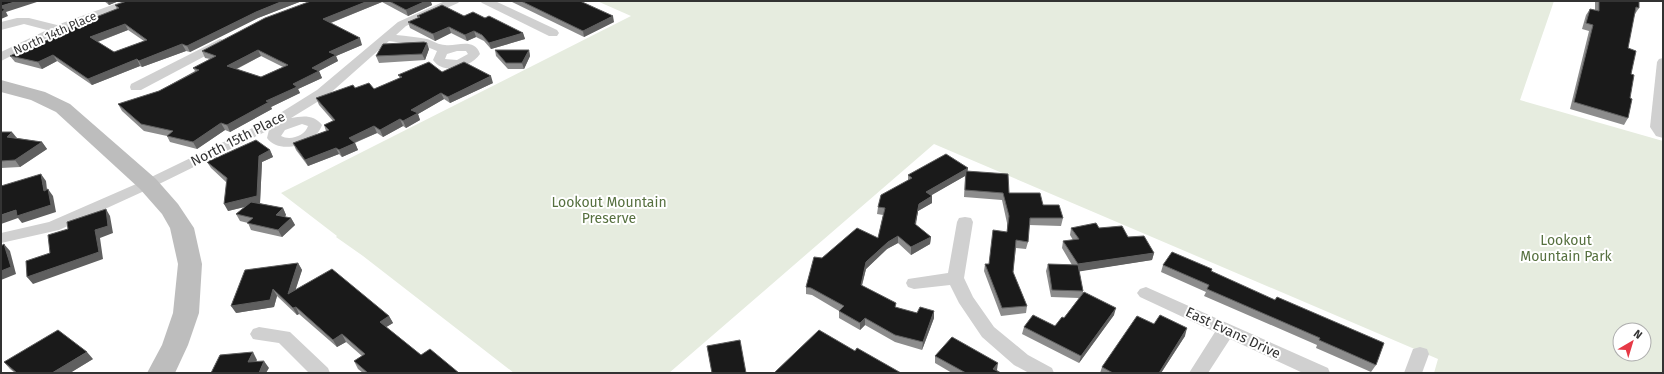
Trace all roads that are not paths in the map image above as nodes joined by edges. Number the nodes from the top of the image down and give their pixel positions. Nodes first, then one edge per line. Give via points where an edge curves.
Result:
1 (133, 1) edge
2 (454, 1) edge
3 (486, 1) edge
4 (1, 26) edge
5 (57, 29) junction
6 (554, 33) dead end
7 (386, 37) junction
8 (228, 39) edge
9 (446, 50) dead end
10 (1, 57) edge
11 (1663, 62) edge
12 (1, 86) edge
13 (136, 87) dead end
14 (1662, 134) edge
15 (148, 184) junction
16 (965, 222) dead end
17 (1, 238) edge
18 (956, 278) junction
19 (914, 283) dead end
20 (1146, 293) dead end
21 (1226, 330) junction
22 (259, 334) dead end
23 (1420, 354) dead end
24 (162, 373) edge
25 (321, 373) edge
26 (1045, 373) edge
27 (1198, 373) edge
28 (1321, 373) edge
29 (1413, 373) edge

1 - 5 street, North 14th Place
2 - 7 street, North 15th Place via 402,24
3 - 6 street
4 - 5 street via 23,20
5 - 10 street, North 14th Place
7 - 9 street via 427,43
7 - 15 street, North 15th Place via 322,93 278,124
8 - 13 street
11 - 14 street via 1657,127
12 - 15 street via 38,96 63,108
15 - 17 street, North 15th Place via 53,226
15 - 24 street via 170,209 182,228 190,264 186,313 176,345
16 - 18 street
18 - 19 street
18 - 26 street via 965,299 988,332 1022,360
20 - 21 street, East Evans Drive
21 - 27 street
21 - 28 street, East Evans Drive
22 - 25 street via 284,337
23 - 29 street

